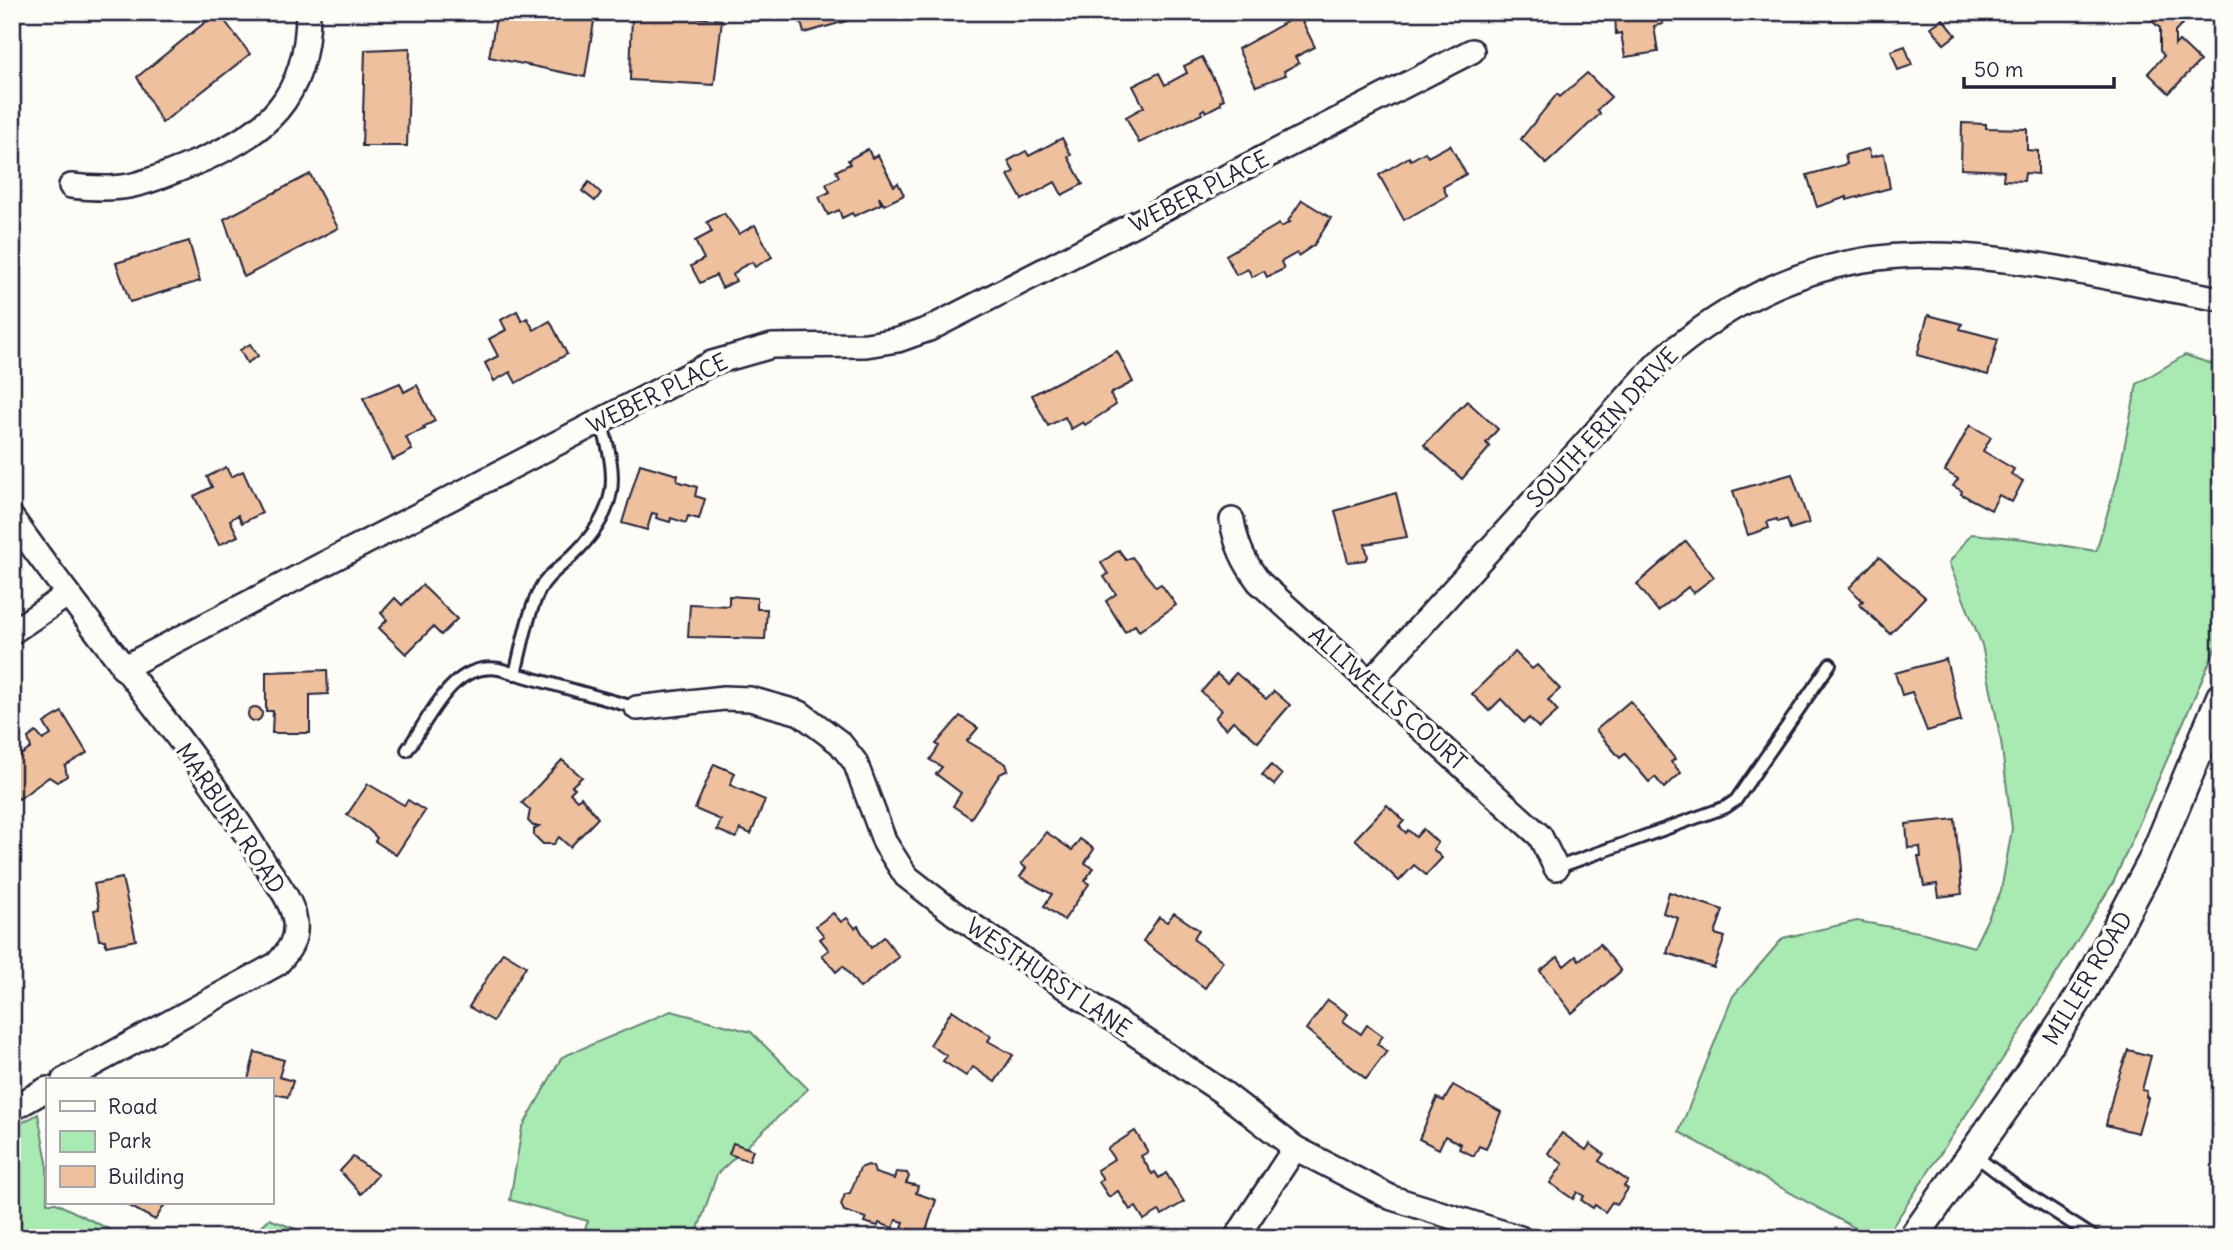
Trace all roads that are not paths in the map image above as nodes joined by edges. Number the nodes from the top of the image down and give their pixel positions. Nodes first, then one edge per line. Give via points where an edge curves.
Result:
1 (307, 12) edge
2 (1472, 51) dead end
3 (71, 186) dead end
4 (2221, 299) edge
5 (600, 420) junction
6 (12, 518) edge
7 (1232, 520) dead end
8 (67, 595) junction
9 (12, 632) edge
10 (1830, 664) dead end
11 (123, 668) junction
12 (515, 674) junction
13 (1370, 682) junction
14 (2221, 697) edge
15 (637, 708) joint
16 (407, 750) dead end
17 (1556, 868) joint
18 (68, 1078) edge
19 (46, 1090) edge
20 (12, 1109) edge
21 (1295, 1148) junction
22 (1973, 1154) junction
23 (1236, 1238) edge
24 (1520, 1238) edge
25 (1913, 1238) edge
26 (2095, 1238) edge

1 - 3 street via 308,34 298,77 283,105 261,128 235,146 135,186
2 - 5 street, WEBER PLACE via 929,329 866,345 800,344 741,352
4 - 13 street, SOUTH ERIN DRIVE via 1943,253 1834,264 1757,293 1690,335 1658,363
5 - 11 street, WEBER PLACE
5 - 12 lane via 614,476 605,510 593,535 539,591
6 - 8 street, MARBURY ROAD
7 - 13 street, ALLIWELLS COURT via 1241,553 1259,582
8 - 9 street
8 - 11 street, MARBURY ROAD
10 - 17 lane via 1736,800
11 - 18 street, MARBURY ROAD via 248,837 291,908 294,938 277,964
12 - 15 lane
12 - 16 lane via 490,668 464,674
13 - 17 street, ALLIWELLS COURT via 1540,835
14 - 22 street, MILLER ROAD via 2127,913 2083,992
15 - 21 street, WESTHURST LANE via 750,699 788,708 821,726 855,762 885,843 916,885 1221,1091
19 - 20 street
21 - 23 street
21 - 24 street, WESTHURST LANE via 1392,1198
22 - 25 street, MILLER ROAD
22 - 26 lane

